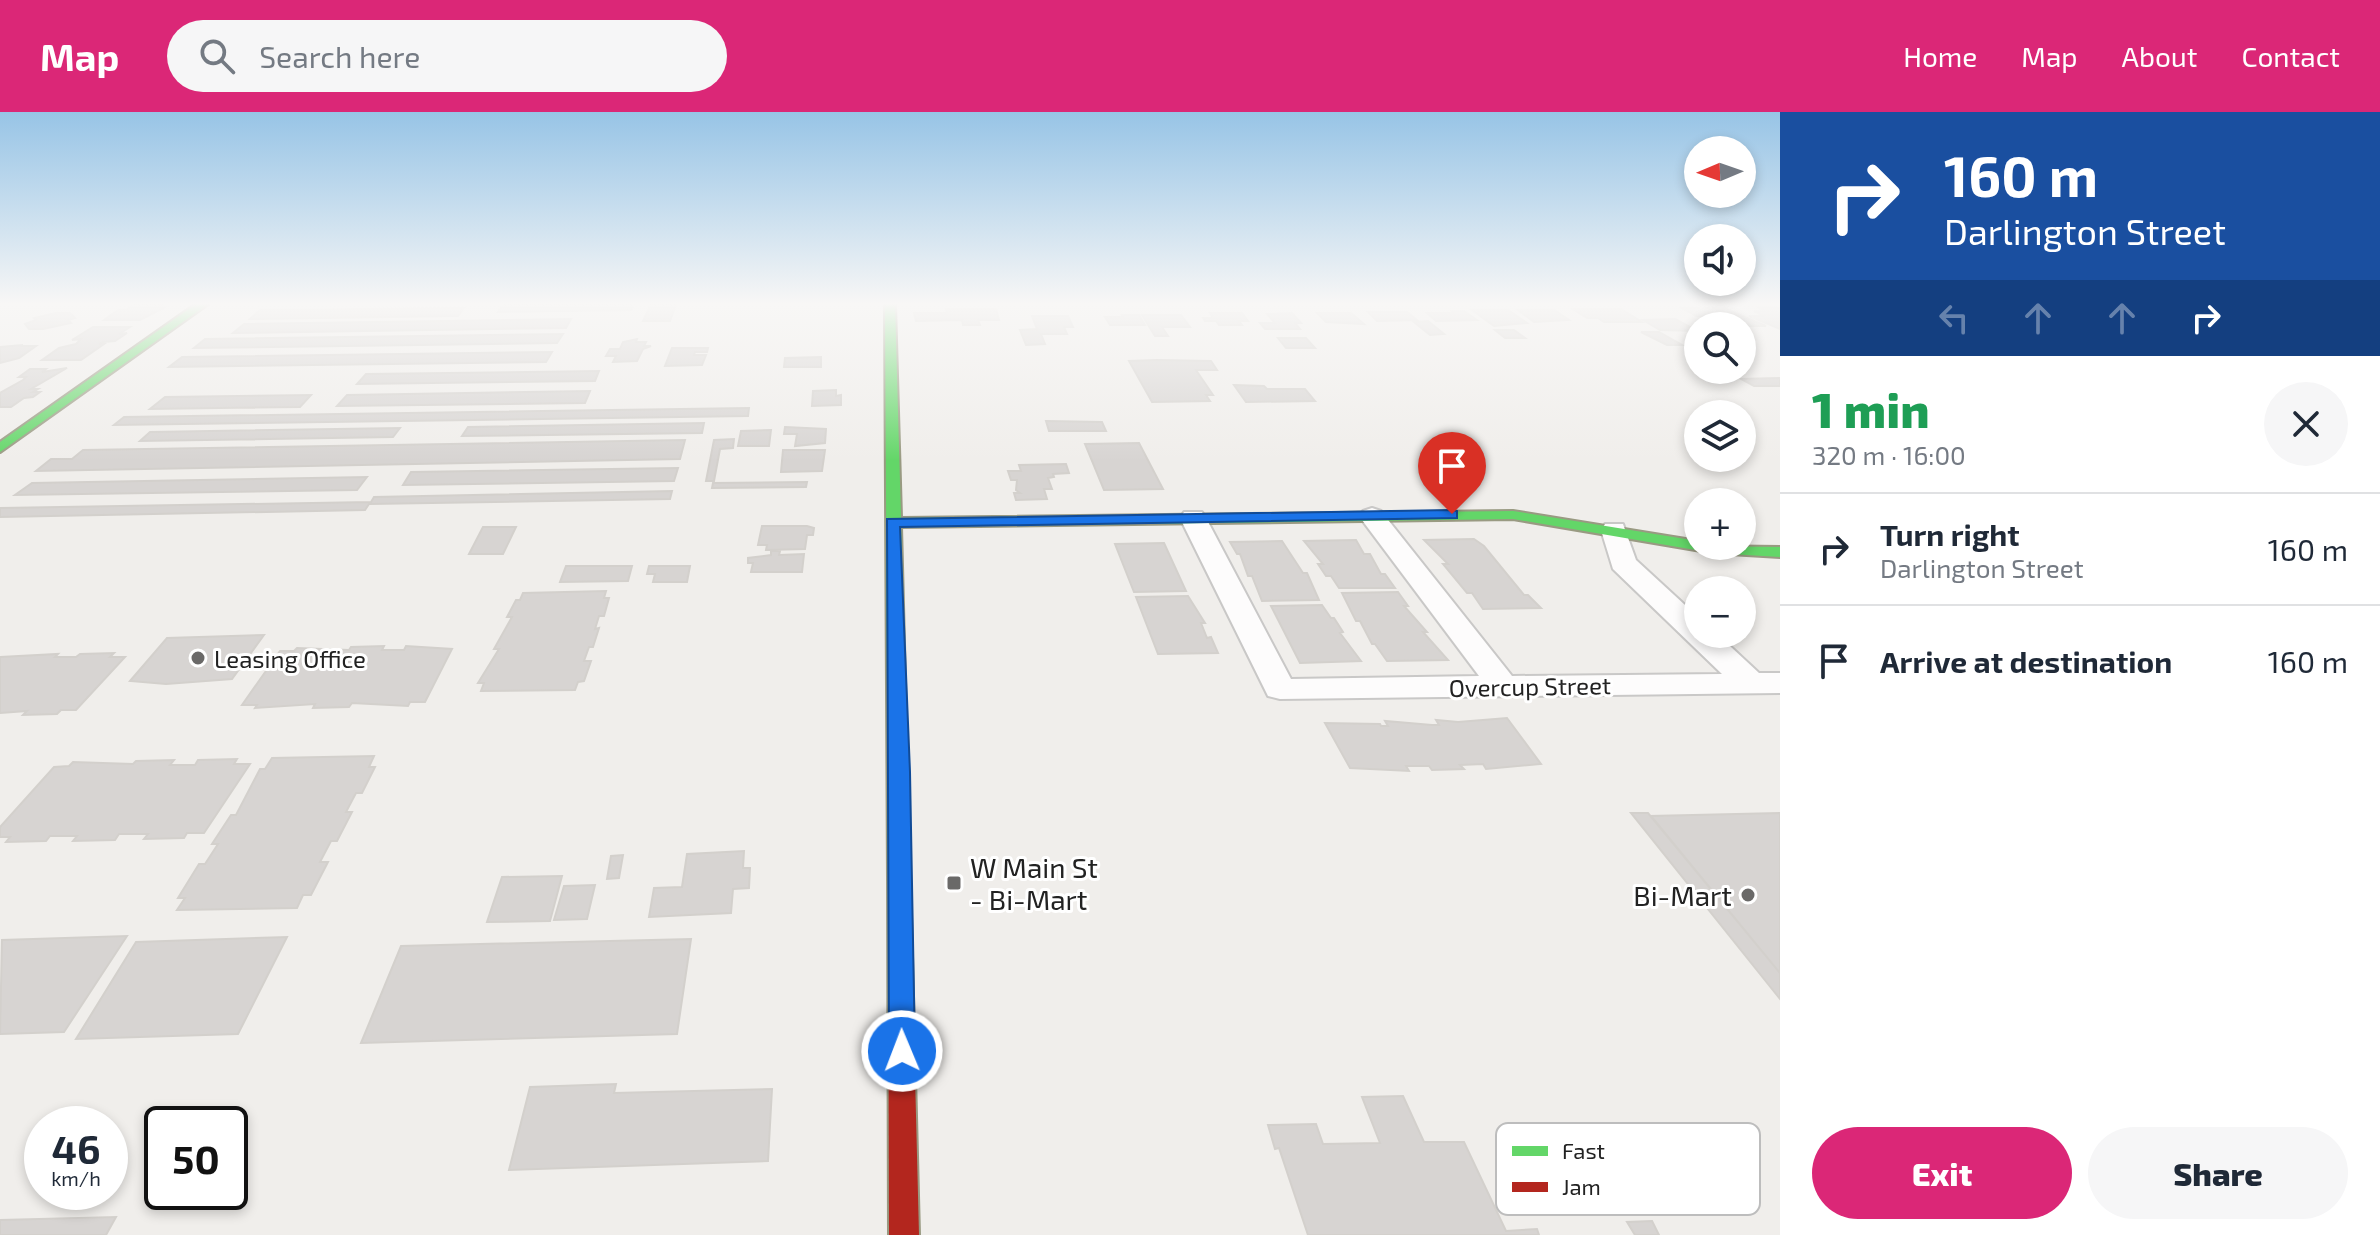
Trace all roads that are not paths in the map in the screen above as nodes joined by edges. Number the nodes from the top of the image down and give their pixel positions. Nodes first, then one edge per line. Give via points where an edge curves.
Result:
1 (129, 356) edge
2 (891, 356) edge
3 (0, 448) edge
4 (1372, 516) junction
5 (1193, 518) junction
6 (893, 523) junction
7 (1614, 530) junction
8 (1780, 552) edge
9 (1766, 684) edge
10 (1503, 686) junction
11 (904, 1235) edge

1 - 3 street
2 - 6 street
4 - 5 street
4 - 7 street via 1513,515
4 - 10 street
5 - 6 street
5 - 10 street, Overcup Street via 1280,689
6 - 11 street
7 - 8 street via 1694,546
7 - 9 street via 1623,563
9 - 10 street, Overcup Street

